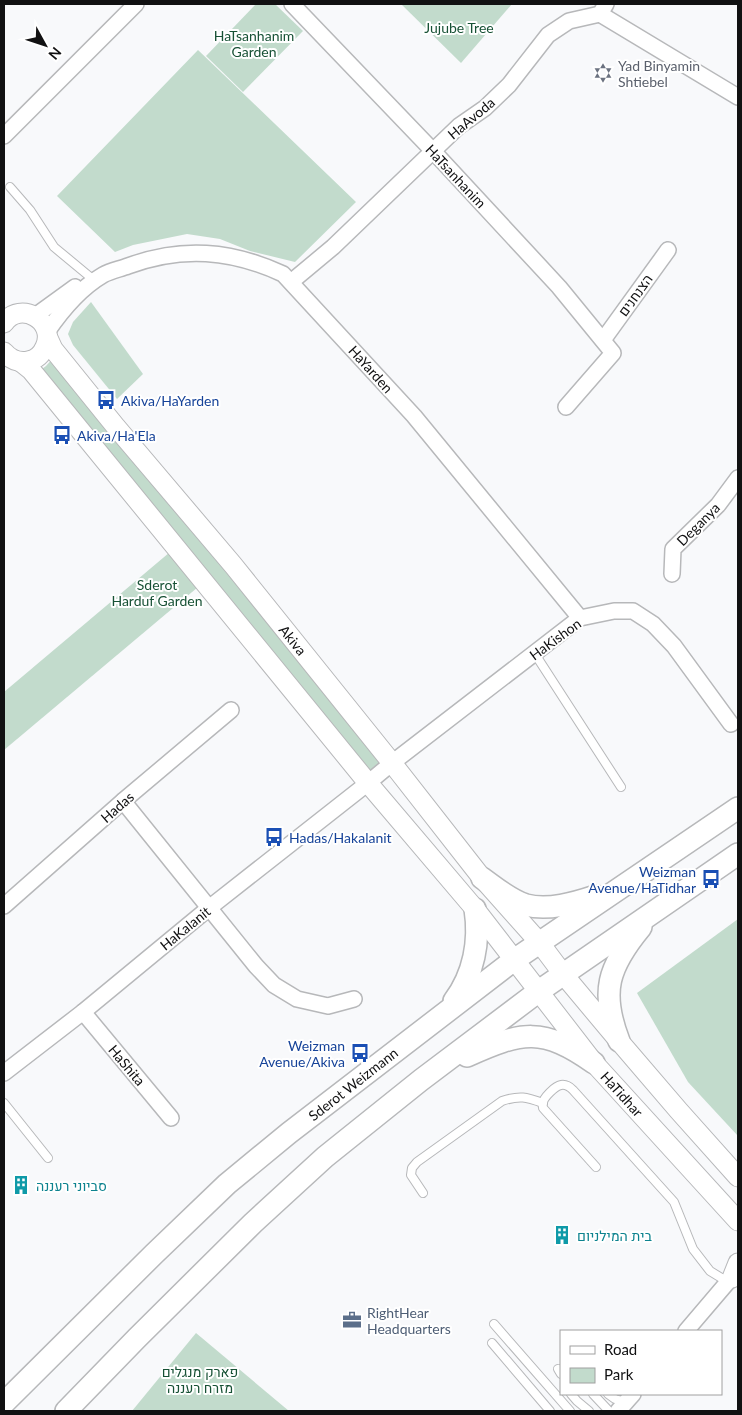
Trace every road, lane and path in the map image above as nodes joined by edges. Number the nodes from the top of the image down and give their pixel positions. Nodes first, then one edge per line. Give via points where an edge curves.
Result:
1 (136, 4) edge
2 (292, 4) edge
3 (603, 9) edge
4 (738, 97) edge
5 (4, 136) edge
6 (432, 151) junction
7 (10, 187) dead end
8 (668, 250) dead end
9 (95, 281) junction
10 (291, 282) junction
11 (15, 314) edge
12 (47, 335) junction
13 (603, 340) junction
14 (11, 359) edge
15 (566, 407) dead end
16 (738, 478) edge
17 (672, 574) dead end
18 (580, 618) junction
19 (534, 654) junction
20 (231, 710) dead end
21 (731, 724) dead end
22 (392, 763) junction
23 (368, 783) junction
24 (621, 787) dead end
25 (123, 801) junction
26 (738, 808) edge
27 (738, 854) edge
28 (482, 878) junction
29 (620, 888) junction
30 (4, 906) edge
31 (209, 908) junction
32 (475, 909) junction
33 (654, 912) junction
34 (539, 942) junction
35 (514, 960) junction
36 (563, 974) junction
37 (539, 991) junction
38 (354, 999) dead end
39 (448, 1011) junction
40 (83, 1012) junction
41 (619, 1041) junction
42 (594, 1063) junction
43 (4, 1074) edge
44 (421, 1080) junction
45 (4, 1103) edge
46 (543, 1103) junction
47 (170, 1118) dead end
48 (48, 1158) dead end
49 (596, 1167) dead end
50 (738, 1177) edge
51 (423, 1193) dead end
52 (722, 1203) junction
53 (738, 1222) edge
54 (738, 1236) edge
55 (734, 1273) edge
56 (494, 1324) dead end
57 (687, 1330) edge
58 (492, 1343) dead end
59 (572, 1395) edge
60 (594, 1395) edge
61 (609, 1395) edge
62 (626, 1402) edge
63 (4, 1403) edge
64 (66, 1411) edge
65 (550, 1411) edge
66 (570, 1411) edge
67 (589, 1411) edge
68 (609, 1411) edge

1 - 5 street
2 - 6 street, HaTsanhanim
3 - 4 street
3 - 6 street, HaAvoda via 569,21 548,35 509,85
6 - 10 street, HaAvoda via 333,247
6 - 13 street, HaTsanhanim via 559,287
7 - 9 lane via 30,210 54,247
8 - 13 street, הצנחנים
9 - 10 street, HaYarden via 103,275 163,255 190,253 220,254 249,261 283,274
9 - 11 street, HaYarden via 76,286
9 - 12 street, HaYarden via 71,300
10 - 18 street, HaYarden via 414,416
11 - 12 street, Akiva via 42,321
12 - 14 street via 47,344 37,358 30,361
12 - 22 street, Akiva via 54,350 99,406 233,565
13 - 15 street, HaTsanhanim via 612,354
14 - 23 street via 30,370
16 - 17 street, Deganya via 718,505 673,549
18 - 19 street, HaKishon
18 - 21 street, HaKishon via 633,611 653,624 674,646
19 - 22 street, HaKishon
19 - 24 lane
20 - 25 street, Hadas
22 - 23 street, HaKishon
22 - 28 street, Akiva
23 - 31 street, HaKalanit
23 - 32 street
25 - 30 street, Hadas
25 - 31 street
26 - 29 main road, Sderot Weizmann
27 - 33 main road
28 - 29 main road via 514,900 543,907 568,904
28 - 34 street, Akiva
29 - 34 main road, Sderot Weizmann
31 - 38 street via 274,985 297,999 328,1006
31 - 40 street, HaKalanit
32 - 35 street
32 - 39 main road via 477,940 474,957 459,994
33 - 36 main road
33 - 41 main road via 623,951 610,981 609,1010
34 - 35 main road, Sderot Weizmann
34 - 36 street
35 - 37 street, HaTidhar
35 - 39 main road, Sderot Weizmann
36 - 37 main road
36 - 41 street
37 - 42 street, HaTidhar
37 - 44 main road
39 - 63 main road, Sderot Weizmann via 227,1184
40 - 43 street, HaKalanit
40 - 47 street, HaShita
41 - 50 street
42 - 44 main road via 560,1042 539,1036 516,1037 495,1043
42 - 52 street, HaTidhar
44 - 64 main road via 324,1158 253,1223
45 - 48 lane
46 - 49 lane via 543,1108
46 - 51 lane via 526,1097 502,1101 418,1162 411,1175
46 - 55 lane via 560,1085 573,1090 674,1202 692,1249 710,1271
52 - 53 street, HaTidhar
52 - 54 street
55 - 57 street
56 - 66 lane
58 - 65 lane
59 - 67 lane
60 - 68 lane
61 - 62 lane

